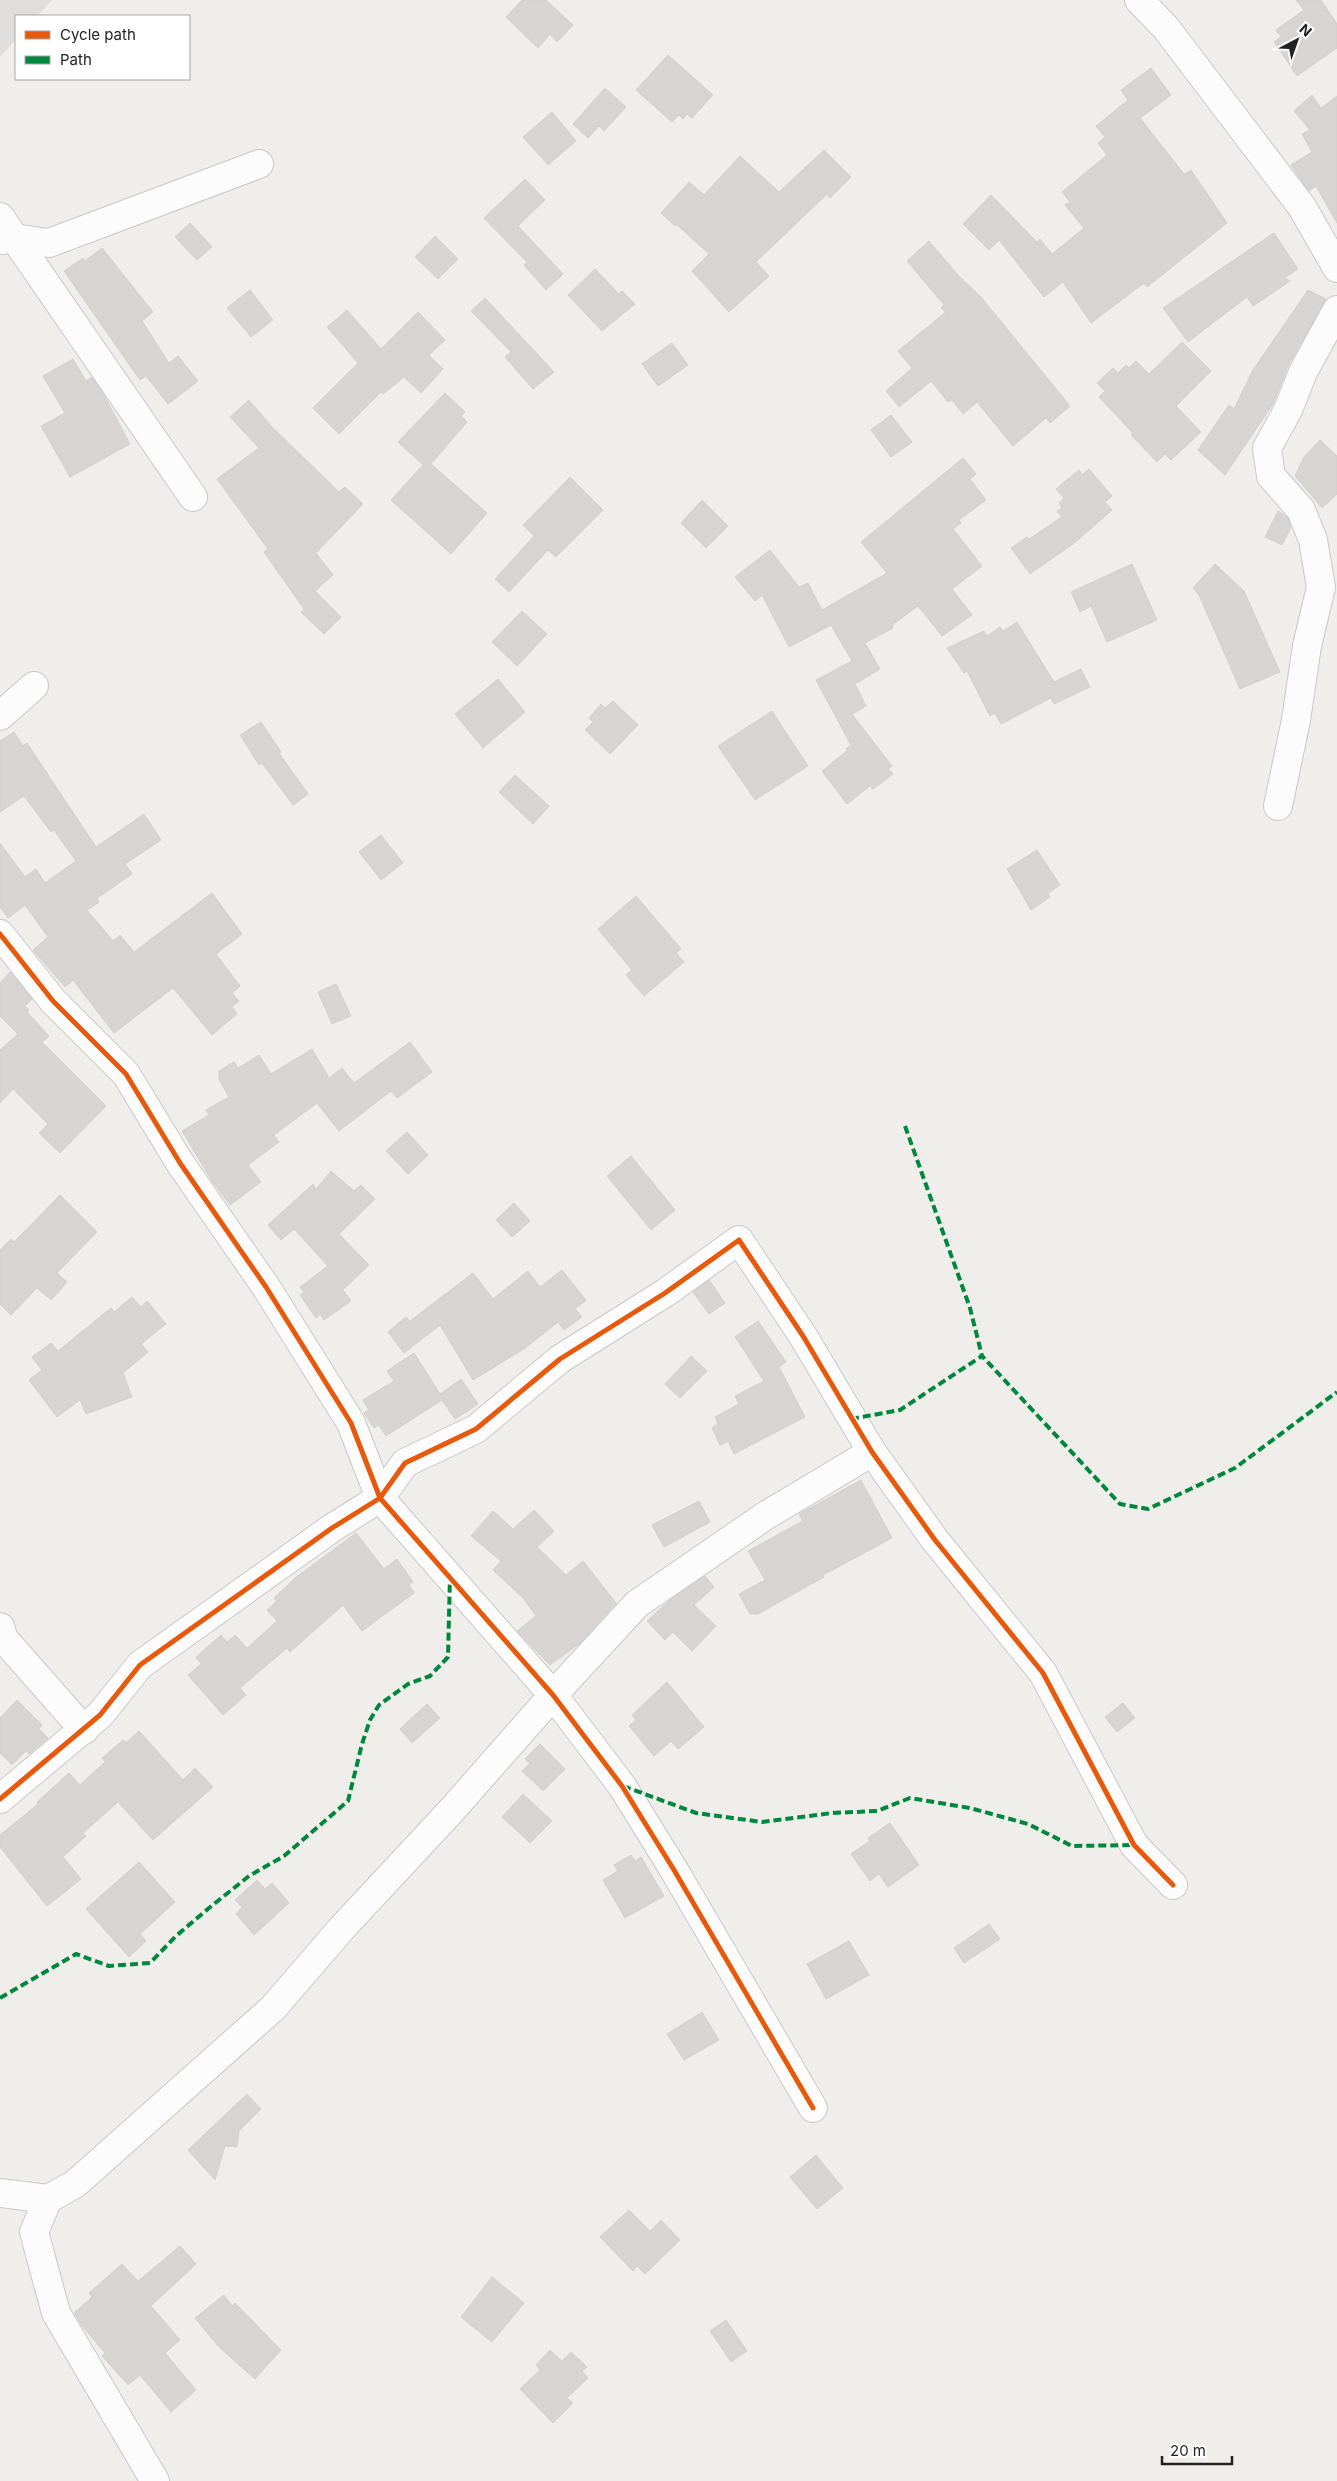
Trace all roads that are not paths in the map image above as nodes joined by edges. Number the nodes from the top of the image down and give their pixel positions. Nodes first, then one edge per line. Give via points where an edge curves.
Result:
1 (1139, 0) edge
2 (259, 164) dead end
3 (5, 231) edge
4 (1334, 256) edge
5 (1337, 310) edge
6 (193, 497) dead end
7 (34, 686) dead end
8 (0, 716) edge
9 (1278, 806) dead end
10 (0, 934) edge
11 (872, 1452) junction
12 (380, 1498) junction
13 (0, 1627) edge
14 (553, 1695) junction
15 (84, 1730) junction
16 (0, 1799) edge
17 (1173, 1885) dead end
18 (813, 2108) dead end
19 (0, 2193) edge
20 (48, 2199) junction
21 (156, 2481) edge

1 - 4 street via 1166,28 1302,207
2 - 3 street via 49,243
3 - 6 street
5 - 9 street via 1267,448 1271,476 1302,510 1313,540 1321,586
7 - 8 street
10 - 12 street via 53,1001 126,1074 180,1163 266,1287 351,1423
11 - 12 street via 740,1240 665,1293 560,1359 476,1429 405,1463
11 - 14 street via 765,1516 637,1604
11 - 17 street via 935,1540 1043,1673 1134,1845
12 - 14 street
12 - 15 street via 332,1528 140,1665
13 - 15 street via 4,1639
14 - 18 street via 622,1786
14 - 20 street via 273,2008 76,2184
15 - 16 street
19 - 20 street
20 - 21 street via 34,2232 56,2313

